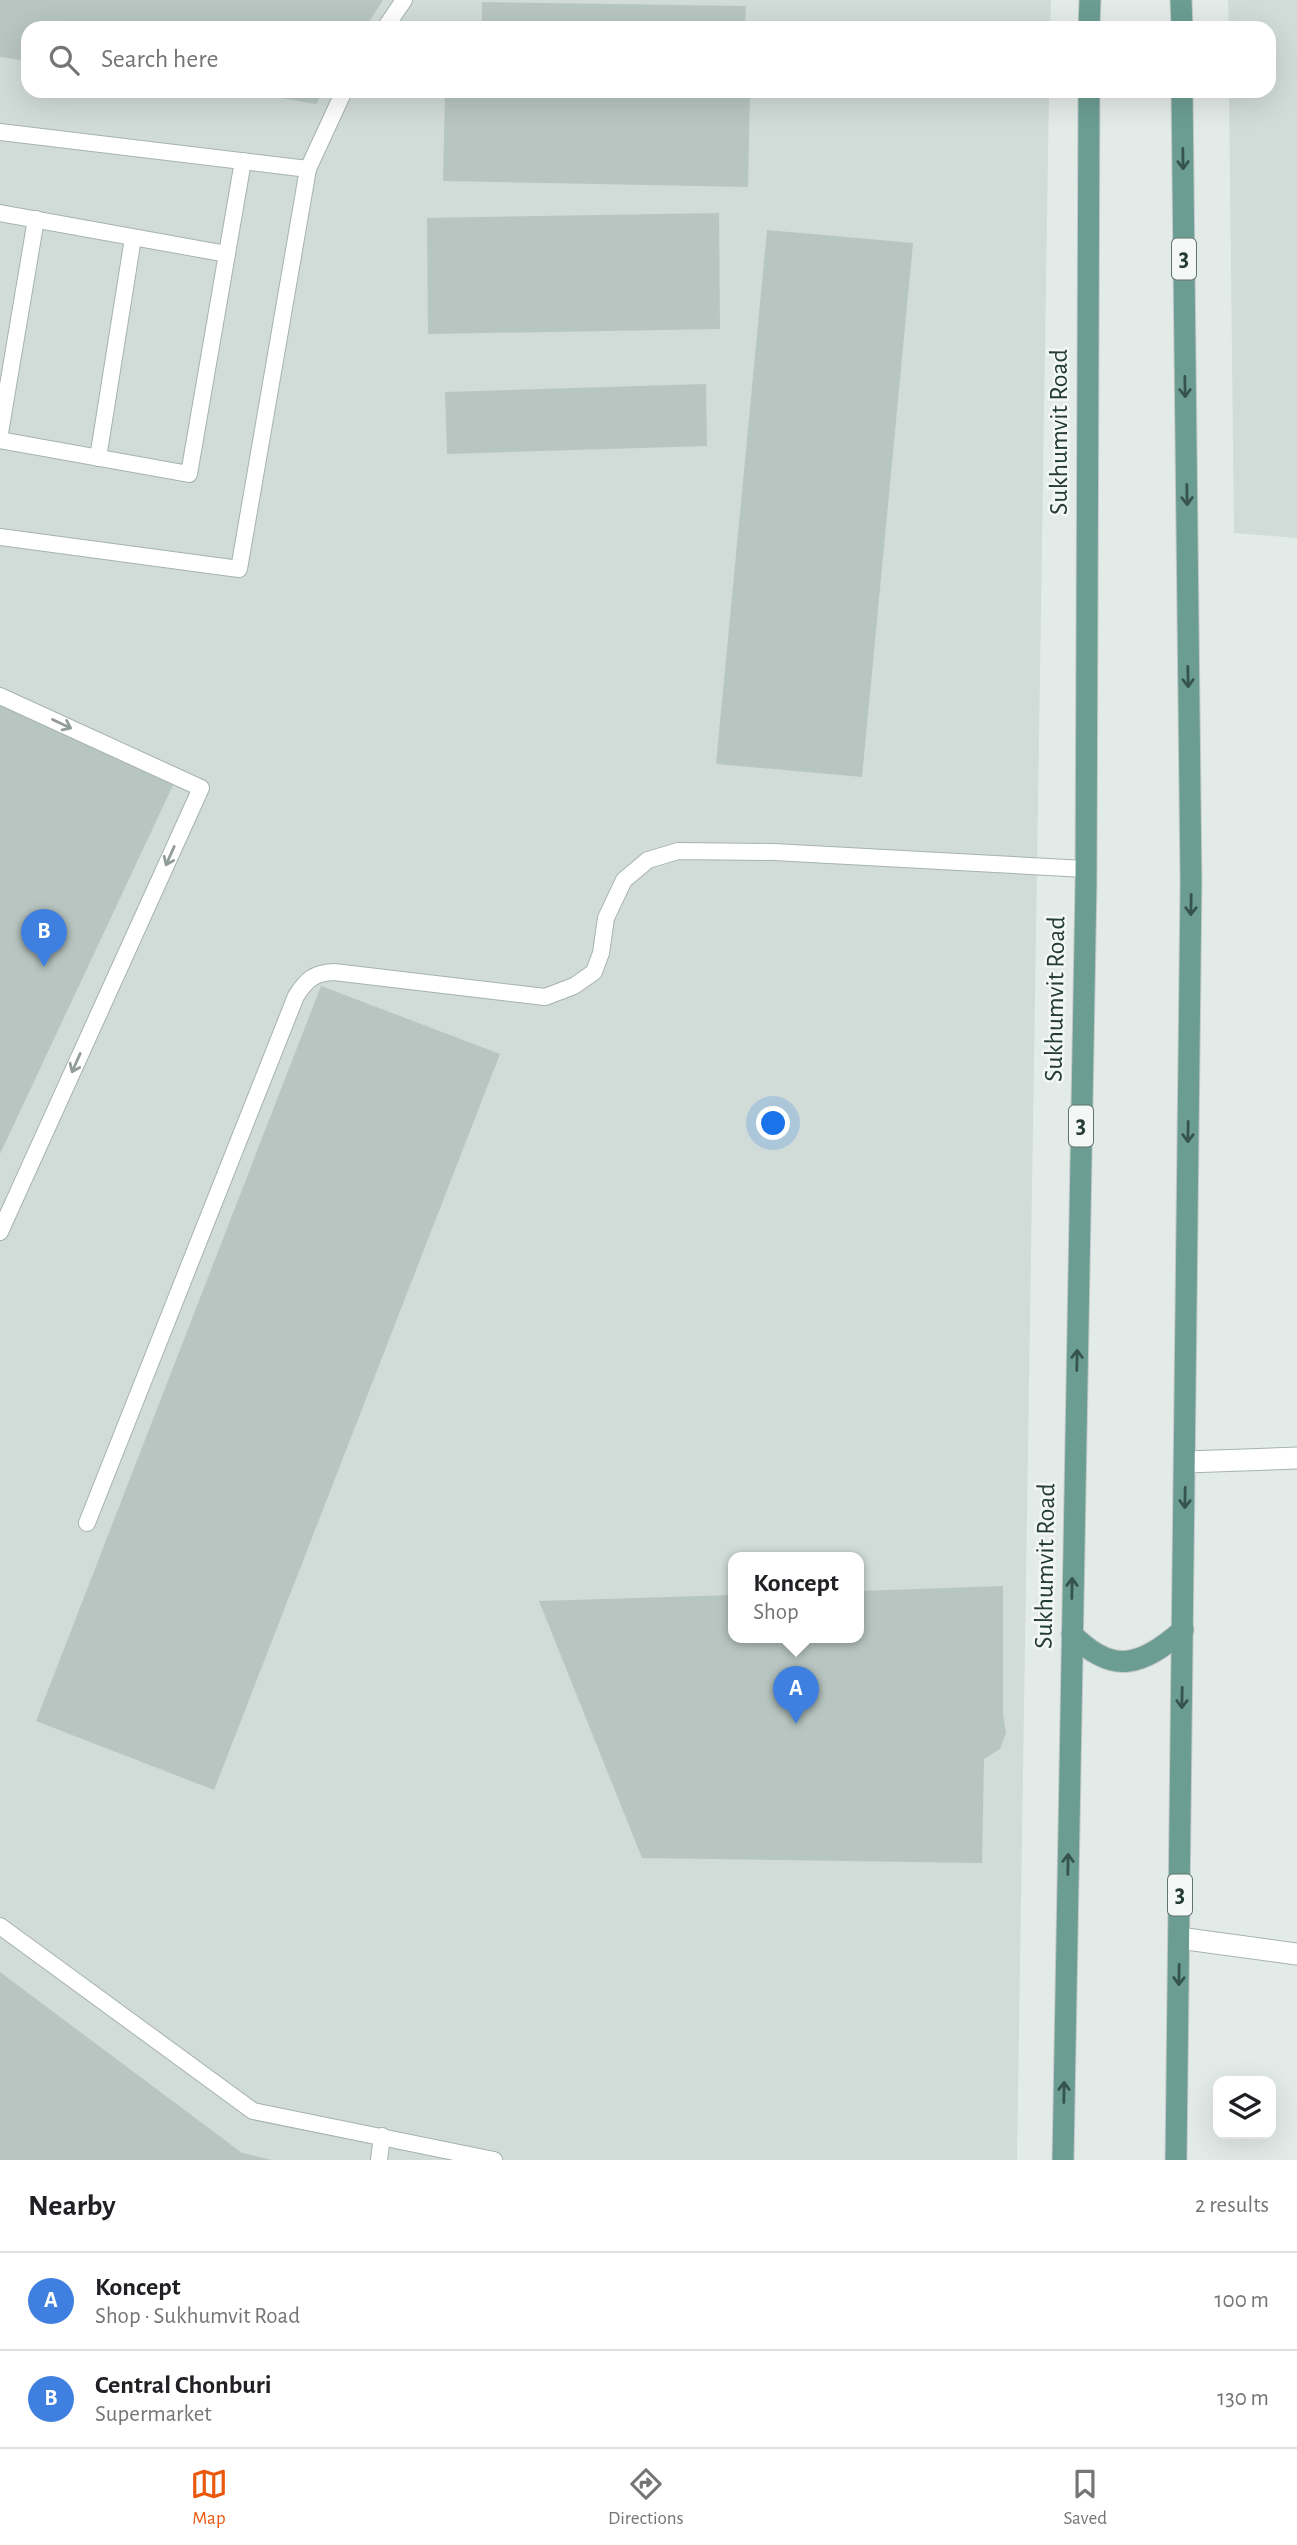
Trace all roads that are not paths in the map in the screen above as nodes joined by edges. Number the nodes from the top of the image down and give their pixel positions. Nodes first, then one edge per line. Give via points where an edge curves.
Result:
1 (404, 0) edge
2 (1090, 0) edge
3 (1181, 0) edge
4 (390, 21) edge
5 (1089, 21) edge
6 (1182, 21) edge
7 (341, 98) edge
8 (1089, 98) edge
9 (1182, 98) edge
10 (0, 132) edge
11 (243, 162) junction
12 (307, 169) junction
13 (0, 213) edge
14 (36, 219) junction
15 (133, 238) junction
16 (227, 254) junction
17 (0, 433) edge
18 (0, 439) edge
19 (98, 458) junction
20 (0, 537) edge
21 (0, 696) edge
22 (1085, 869) junction
23 (0, 1232) edge
24 (1297, 1458) edge
25 (1186, 1462) junction
26 (87, 1523) dead end
27 (1183, 1630) junction
28 (1072, 1634) junction
29 (0, 1926) edge
30 (1179, 1938) junction
31 (1297, 1954) edge
32 (382, 2136) junction
33 (484, 2159) edge
34 (379, 2160) edge
35 (1063, 2160) edge
36 (1176, 2160) edge

1 - 4 lane
2 - 5 main road
3 - 6 main road
7 - 12 lane
8 - 22 main road, Sukhumvit Road / 3
9 -> 25 main road, 3 via 1191,870
10 - 11 lane
11 - 12 lane
11 - 16 lane
12 - 20 lane via 239,569
13 - 14 lane
14 - 15 lane
14 - 17 lane
15 - 16 lane
15 - 19 lane
16 - 19 lane via 189,474
18 - 19 lane
21 -> 23 lane via 201,788
22 - 26 lane via 678,851 648,860 624,880 606,918 594,972 545,997 319,972 296,996
28 -> 22 main road, Sukhumvit Road / 3
24 - 25 street
25 -> 27 main road, 3
27 - 28 main road via 1164,1647 1126,1662 1089,1651
27 -> 30 main road, 3
35 -> 28 main road, Sukhumvit Road / 3
29 - 32 lane via 253,2111
30 - 31 street
30 -> 36 main road, 3
32 - 33 lane
32 - 34 lane

